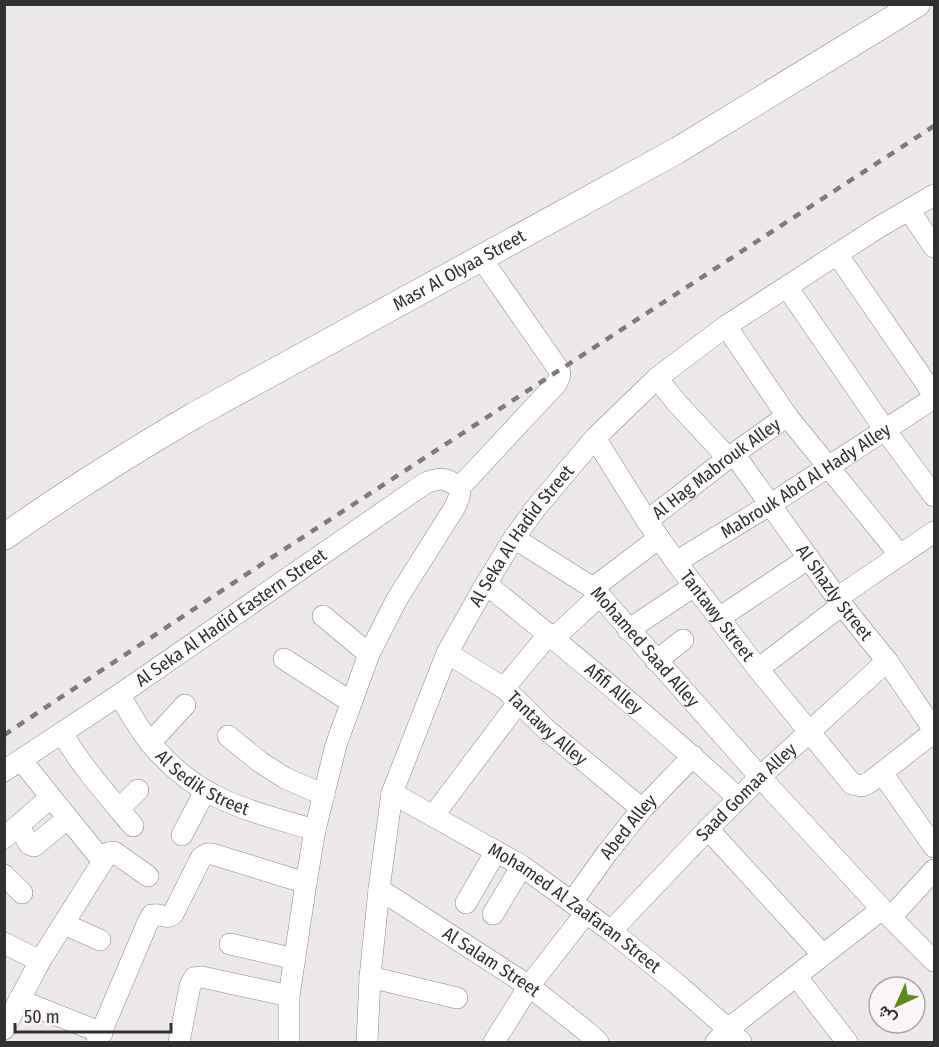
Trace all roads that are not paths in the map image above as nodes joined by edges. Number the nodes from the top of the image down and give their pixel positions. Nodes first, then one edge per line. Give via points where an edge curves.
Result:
1 (917, 4) edge
2 (934, 195) edge
3 (909, 210) junction
4 (934, 247) edge
5 (837, 254) junction
6 (481, 258) junction
7 (787, 287) junction
8 (726, 326) junction
9 (657, 378) junction
10 (934, 397) edge
11 (787, 416) junction
12 (885, 430) junction
13 (595, 438) junction
14 (731, 456) junction
15 (829, 466) junction
16 (459, 488) junction
17 (934, 496) edge
18 (771, 504) junction
19 (653, 529) junction
20 (934, 532) edge
21 (4, 537) edge
22 (514, 538) junction
23 (900, 555) junction
24 (810, 558) junction
25 (676, 562) junction
26 (486, 584) junction
27 (694, 586) junction
28 (596, 592) junction
29 (840, 601) junction
30 (323, 616) dead end
31 (719, 618) junction
32 (628, 630) junction
33 (552, 636) junction
34 (683, 640) dead end
35 (447, 653) junction
36 (369, 654) junction
37 (284, 659) dead end
38 (656, 661) junction
39 (887, 661) junction
40 (758, 669) junction
41 (119, 695) junction
42 (511, 696) junction
43 (351, 702) junction
44 (185, 705) dead end
45 (809, 731) junction
46 (934, 731) edge
47 (62, 733) junction
48 (228, 736) dead end
49 (150, 743) junction
50 (693, 756) junction
51 (13, 766) edge
52 (882, 773) junction
53 (760, 777) junction
54 (138, 790) dead end
55 (205, 791) junction
56 (392, 793) junction
57 (324, 795) junction
58 (50, 798) junction
59 (738, 798) junction
60 (118, 808) junction
61 (642, 809) junction
62 (433, 816) junction
63 (67, 819) junction
64 (134, 826) dead end
65 (708, 829) junction
66 (315, 830) junction
67 (12, 832) edge
68 (182, 835) dead end
69 (934, 848) edge
70 (496, 851) junction
71 (108, 853) junction
72 (522, 866) junction
73 (934, 870) edge
74 (4, 875) edge
75 (148, 876) dead end
76 (306, 883) junction
77 (379, 889) junction
78 (22, 893) dead end
79 (466, 903) dead end
80 (579, 907) junction
81 (887, 913) junction
82 (493, 914) dead end
83 (64, 924) junction
84 (611, 931) junction
85 (100, 940) dead end
86 (4, 943) edge
87 (230, 944) dead end
88 (823, 955) junction
89 (295, 959) junction
90 (40, 961) junction
91 (934, 961) edge
92 (796, 976) junction
93 (370, 977) junction
94 (529, 986) junction
95 (289, 996) junction
96 (457, 998) dead end
97 (19, 1000) junction
98 (4, 1029) edge
99 (99, 1038) edge
100 (728, 1038) edge
101 (586, 1039) edge
102 (179, 1042) edge
103 (289, 1042) edge
104 (367, 1042) edge
105 (494, 1042) edge
106 (848, 1042) edge

1 - 6 street, Masr Al Olyaa Street via 678,150
2 - 3 street, Al Seka Al Hadid Street
3 - 4 street
3 - 5 street, Al Seka Al Hadid Street
5 - 7 street, Al Seka Al Hadid Street
5 - 10 street
6 - 16 street via 559,370 560,377
6 - 21 street, Masr Al Olyaa Street via 195,415
7 - 8 street, Al Seka Al Hadid Street
7 - 12 street
8 - 9 street, Al Seka Al Hadid Street
8 - 11 street
9 - 13 street, Al Seka Al Hadid Street
9 - 14 street, Al Shazly Street
10 - 12 street, Mabrouk Abd Al Hady Alley
11 - 14 street, Al Hag Mabrouk Alley
11 - 15 street
12 - 15 street, Mabrouk Abd Al Hady Alley
12 - 17 street
13 - 19 street, Tantawy Street
13 - 22 street, Al Seka Al Hadid Street
14 - 18 street, Al Shazly Street
14 - 19 street, Al Hag Mabrouk Alley
15 - 18 street, Mabrouk Abd Al Hady Alley
15 - 23 street
16 - 36 street via 455,507 397,599
16 - 41 street, Al Seka Al Hadid Eastern Street via 441,479 424,484
18 - 24 street, Al Shazly Street
18 - 25 street, Mabrouk Abd Al Hady Alley
19 - 25 street, Tantawy Street
19 - 28 street, Al Hag Mabrouk Alley
20 - 23 street
22 - 26 street, Al Seka Al Hadid Street
22 - 28 street, Mohamed Saad Alley
23 - 29 street
24 - 29 street, Al Shazly Street
24 - 31 street
25 - 27 street, Tantawy Street
26 - 33 street, Afifi Alley
26 - 35 street, Al Seka Al Hadid Street
27 - 31 street, Tantawy Street
27 - 32 street
28 - 32 street, Mohamed Saad Alley
28 - 33 street, Al Hag Mabrouk Alley
29 - 39 street, Al Shazly Street
29 - 40 street
30 - 36 street
31 - 40 street, Tantawy Street
32 - 38 street, Mohamed Saad Alley
33 - 42 street, Al Hag Mabrouk Alley
33 - 50 street, Afifi Alley
34 - 38 street
35 - 42 street, Tantawy Alley
35 - 56 street, Al Seka Al Hadid Street
36 - 43 street
37 - 43 street
38 - 53 street, Mohamed Saad Alley
39 - 45 street, Saad Gomaa Alley
39 - 46 street, Al Shazly Street
40 - 45 street, Tantawy Street
41 - 47 street, Al Seka Al Hadid Eastern Street
41 - 49 street, Al Sedik Street
42 - 61 street, Tantawy Alley
42 - 62 street, Al Hag Mabrouk Alley
43 - 57 street
44 - 49 street
45 - 52 street, Tantawy Street via 852,784 862,786
45 - 53 street, Saad Gomaa Alley
46 - 52 street
47 - 51 street, Al Seka Al Hadid Eastern Street
47 - 60 street
48 - 57 street via 285,778
49 - 55 street, Al Sedik Street via 166,761
50 - 59 street, Afifi Alley
50 - 61 street, Abed Alley
51 - 58 street
52 - 69 street
53 - 59 street, Saad Gomaa Alley
53 - 81 street, Mohamed Saad Alley
54 - 60 street
55 - 66 street, Al Sedik Street via 240,808
55 - 68 street
56 - 62 street, Mohamed Al Zaafaran Street
56 - 77 street, Al Seka Al Hadid Street
57 - 66 street
58 - 63 street
58 - 67 street
59 - 65 street, Saad Gomaa Alley
60 - 64 street
61 - 80 street, Abed Alley via 607,854
62 - 70 street, Mohamed Al Zaafaran Street
63 - 67 street via 34,846
63 - 71 street via 96,853
65 - 84 street, Saad Gomaa Alley
65 - 88 street
66 - 76 street
70 - 72 street, Mohamed Al Zaafaran Street
70 - 79 street
71 - 75 street via 114,852
71 - 83 street
72 - 80 street, Mohamed Al Zaafaran Street
72 - 82 street
73 - 81 street
74 - 78 street
76 - 89 street
76 - 99 street via 208,853 201,858 175,912 150,918
77 - 93 street, Al Seka Al Hadid Street
77 - 94 street, Al Salam Street
80 - 84 street, Mohamed Al Zaafaran Street
80 - 94 street, Abed Alley
81 - 88 street
81 - 91 street, Mohamed Saad Alley
83 - 85 street
83 - 90 street
84 - 100 street, Mohamed Al Zaafaran Street via 676,983
86 - 90 street
87 - 89 street
88 - 92 street
89 - 95 street
90 - 97 street
92 - 100 street
92 - 106 street
93 - 96 street
93 - 104 street, Al Seka Al Hadid Street
94 - 101 street, Al Salam Street
94 - 105 street, Abed Alley
95 - 102 street via 194,978
95 - 103 street
97 - 98 street
97 - 99 street

